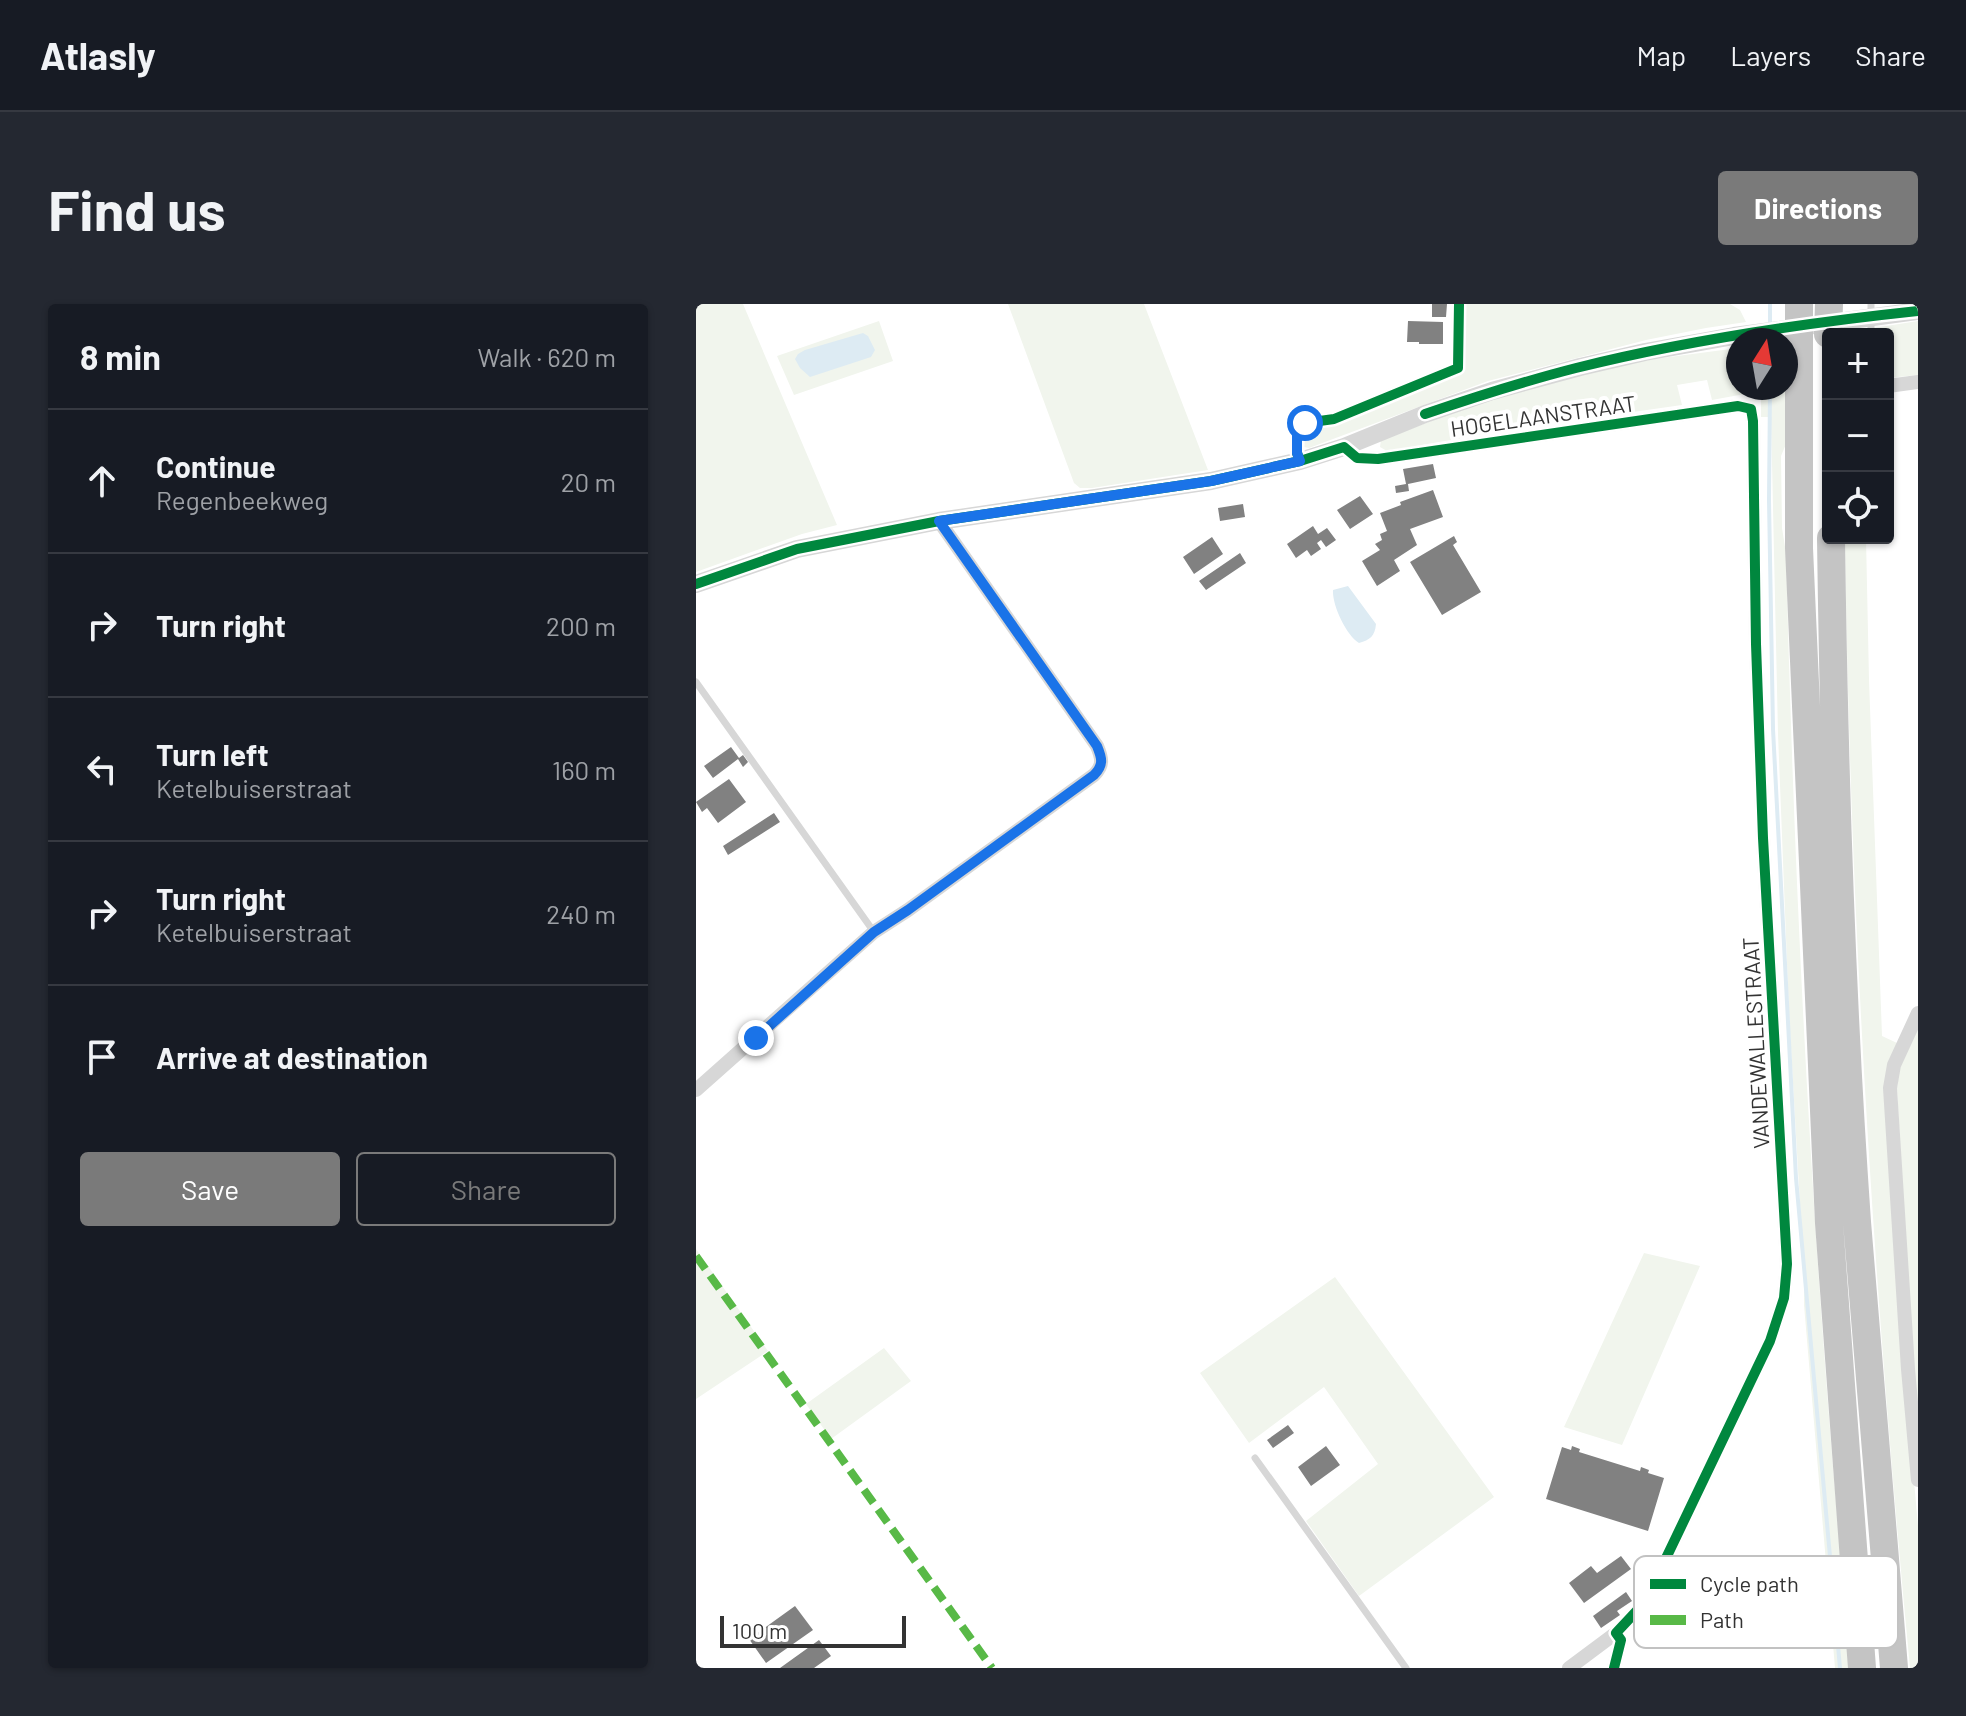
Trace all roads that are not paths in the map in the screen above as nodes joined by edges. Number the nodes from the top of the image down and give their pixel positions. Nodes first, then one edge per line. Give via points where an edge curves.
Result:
1 (1459, 304) edge
2 (1799, 304) edge
3 (1829, 304) edge
4 (1871, 304) edge
5 (1918, 311) edge
6 (1828, 328) edge
7 (1871, 328) edge
8 (1918, 382) edge
9 (1894, 385) edge
10 (1751, 409) joint
11 (1344, 447) junction
12 (1300, 461) junction
13 (939, 521) junction
14 (1831, 544) edge
15 (696, 584) edge
16 (696, 682) edge
17 (874, 932) junction
18 (1918, 1013) edge
19 (696, 1090) edge
20 (1255, 1458) dead end
21 (1918, 1480) edge
22 (1667, 1556) edge
23 (1854, 1556) edge
24 (1885, 1556) edge
25 (1634, 1616) edge
26 (1616, 1633) junction
27 (1861, 1648) edge
28 (1892, 1648) edge
29 (1406, 1668) edge
30 (1569, 1668) edge
31 (1614, 1668) edge
32 (1862, 1668) edge
33 (1894, 1668) edge

1 - 12 street via 1458,368 1334,419 1305,423 1297,431
2 - 23 highway via 1799,548 1829,1223
3 - 6 highway
4 - 7 lane
5 - 11 street via 1632,355 1531,380
8 - 9 street
10 - 11 street, HOGELAANSTRAAT via 1738,406 1378,459 1357,458
10 - 22 street, VANDEWALLESTRAAT via 1763,838 1787,1264 1784,1298 1770,1341
11 - 12 street
12 - 13 street via 1211,481
13 - 15 street via 797,549
13 - 17 street via 1097,746 1102,761 1094,775
14 - 24 highway via 1834,726 1857,1220
16 - 17 lane
17 - 19 street
18 - 21 street via 1894,1065 1890,1088
20 - 29 lane
25 - 26 street, VANDEWALLESTRAAT
26 - 30 street, VANDEWALLESTRAAT
26 - 31 street via 1621,1640
27 - 32 highway
28 - 33 highway

